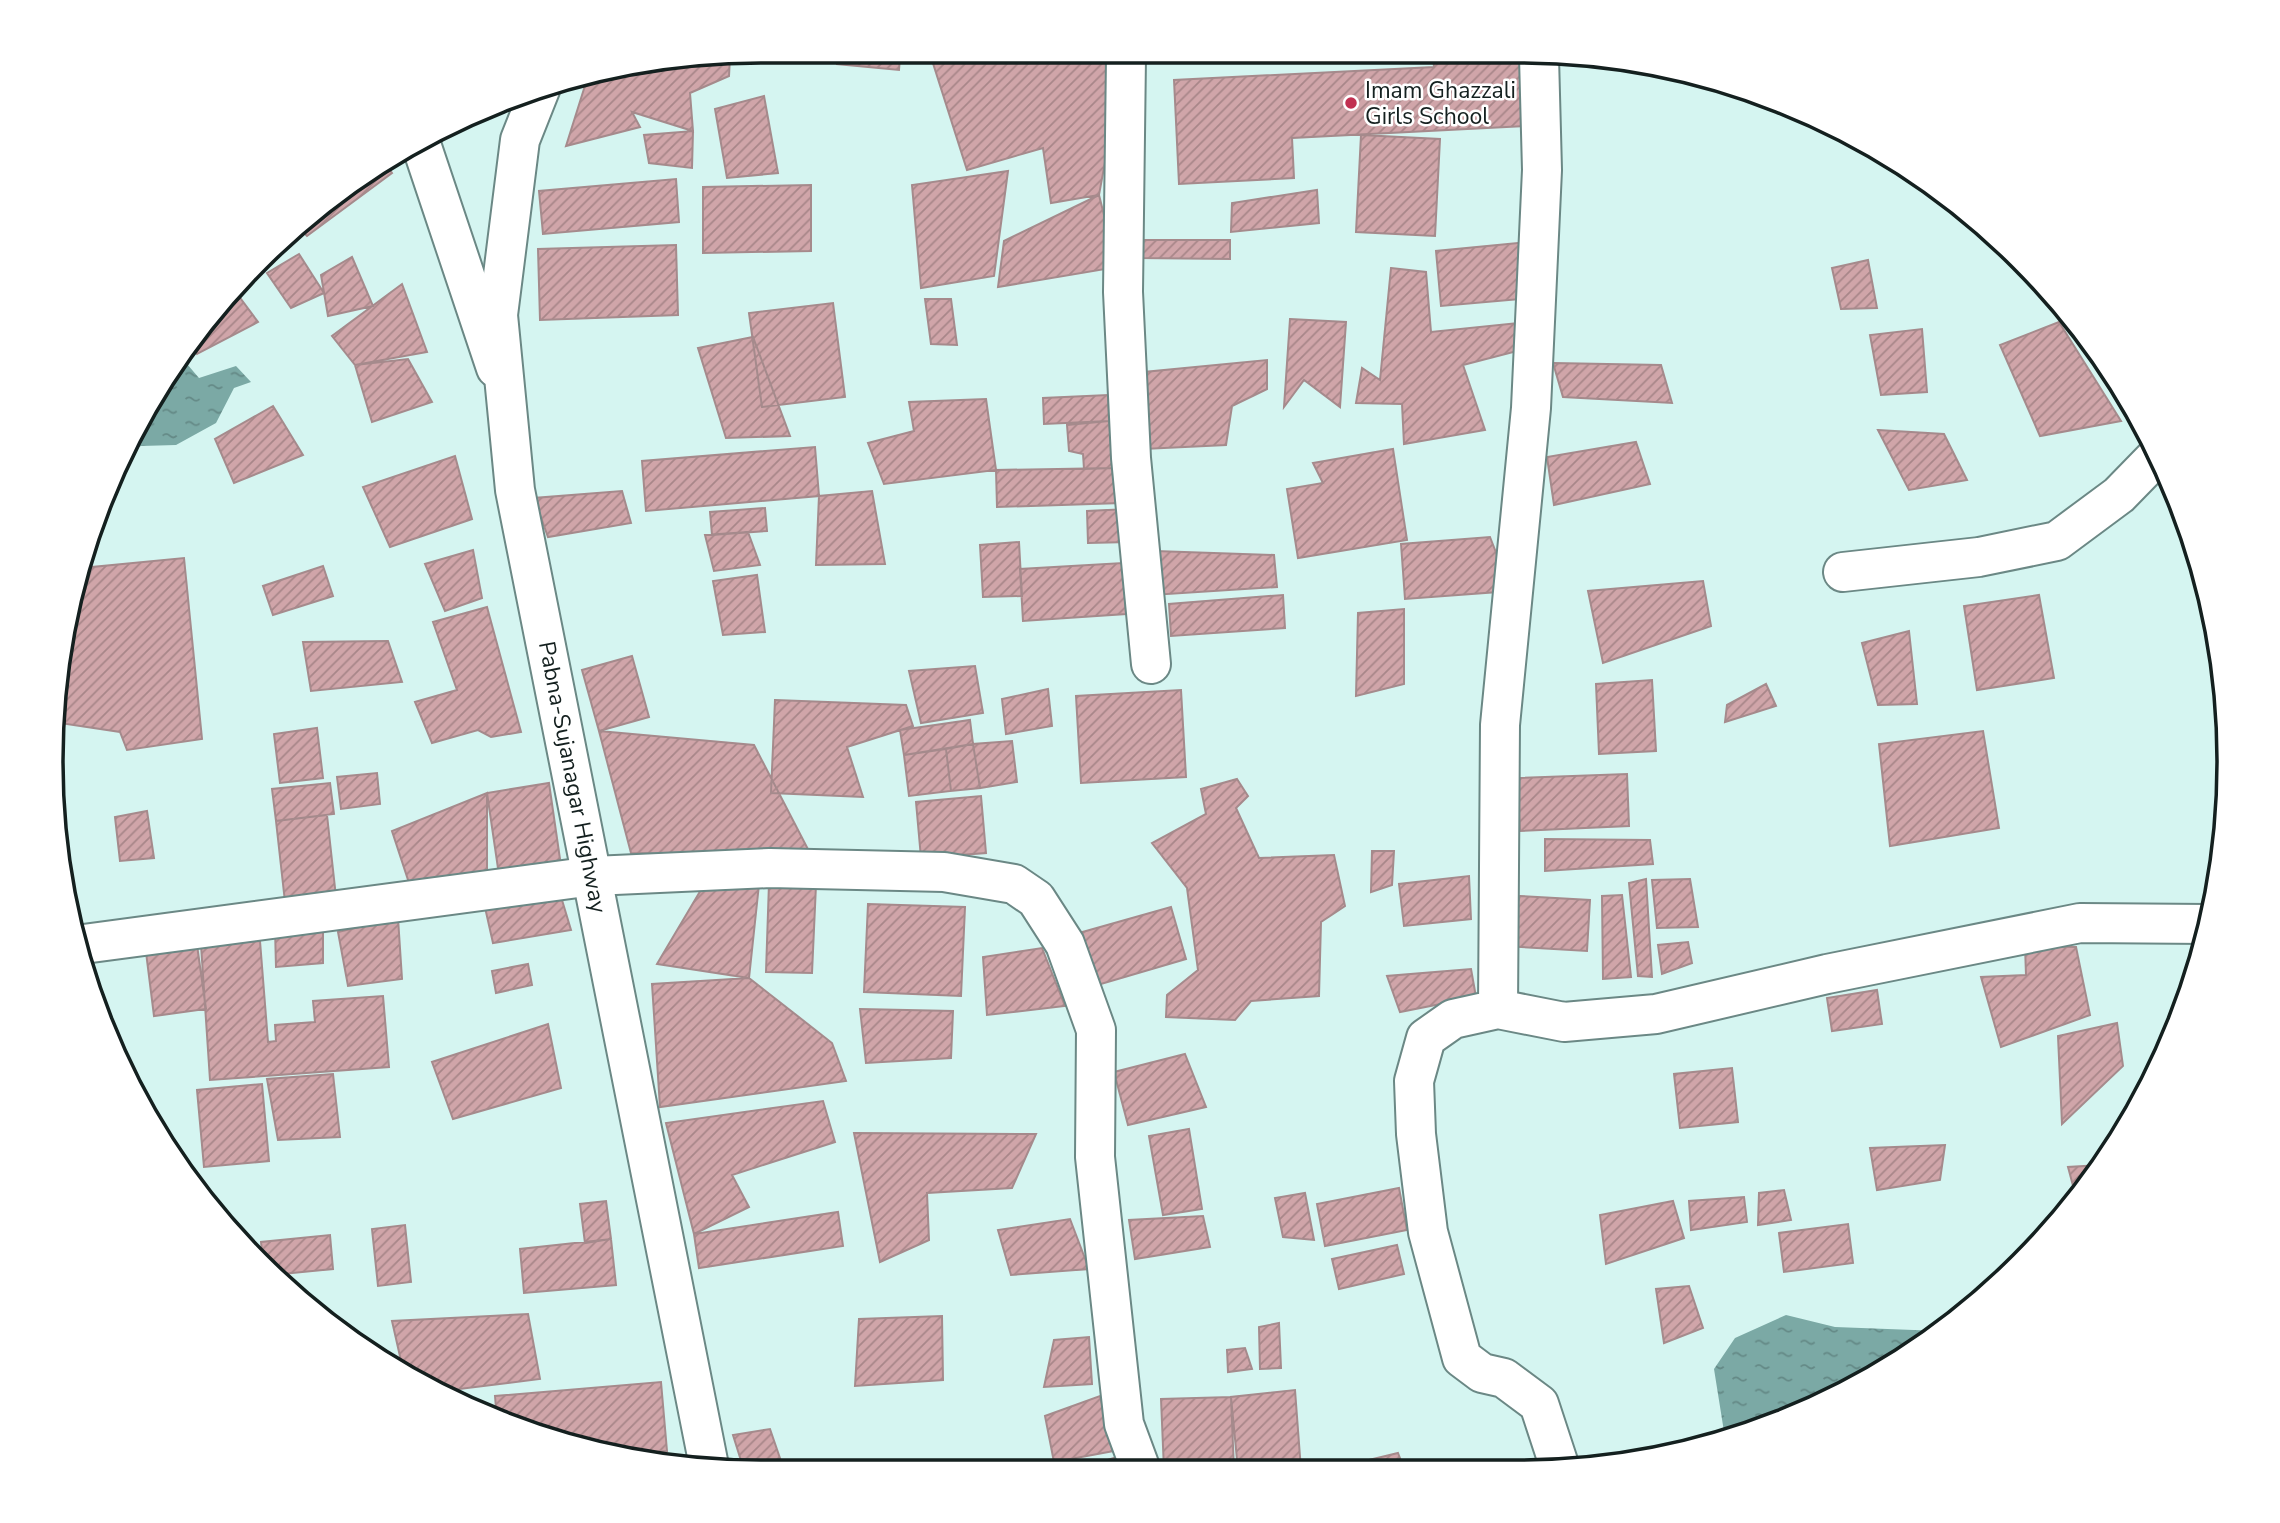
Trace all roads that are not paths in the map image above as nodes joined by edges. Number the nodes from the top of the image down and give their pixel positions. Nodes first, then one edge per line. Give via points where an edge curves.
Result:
1 (1126, 63) edge
2 (1539, 63) edge
3 (535, 101) edge
4 (423, 151) edge
5 (507, 400) junction
6 (2150, 463) edge
7 (1843, 572) dead end
8 (1151, 664) dead end
9 (593, 876) junction
10 (2196, 930) edge
11 (87, 943) edge
12 (1498, 1009) junction
13 (707, 1458) edge
14 (1557, 1459) edge
15 (1138, 1460) edge

1 - 8 main road via 1123,292 1131,458
2 - 12 main road via 1542,170 1531,408 1500,725
3 - 5 main road, Pabna-Sujanagar Highway via 520,140 498,315
4 - 5 main road
5 - 9 main road, Pabna-Sujanagar Highway via 515,490
6 - 7 main road via 2119,495 2057,541 1979,557
9 - 11 main road
9 - 13 main road, Pabna-Sujanagar Highway
9 - 15 main road via 770,867 944,872 1014,884 1036,899 1065,944 1096,1030 1095,1157 1124,1424
10 - 12 main road via 2080,923 1656,1014 1563,1022
12 - 14 main road via 1453,1019 1426,1038 1414,1082 1428,1232 1462,1358 1482,1373 1504,1378 1539,1404

